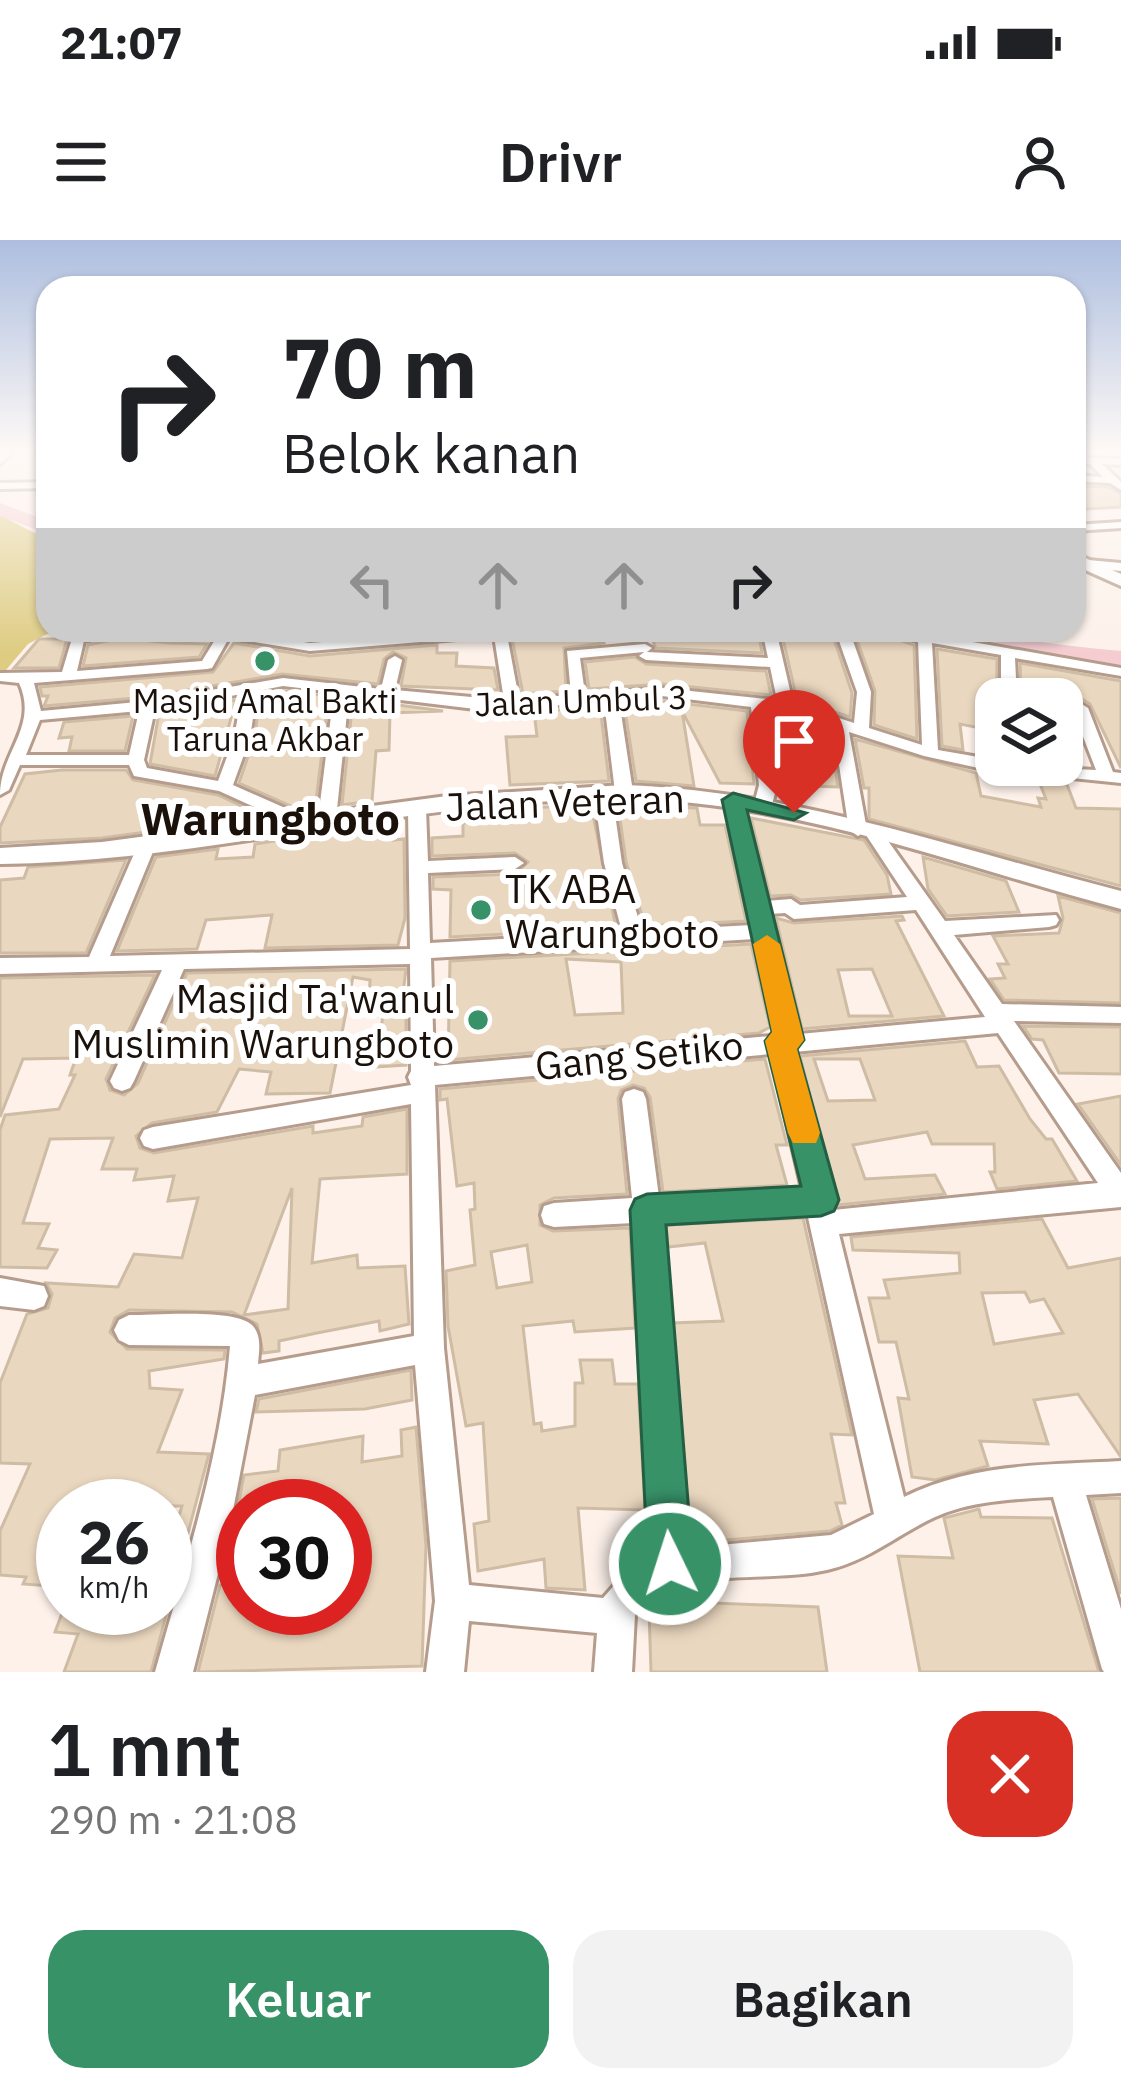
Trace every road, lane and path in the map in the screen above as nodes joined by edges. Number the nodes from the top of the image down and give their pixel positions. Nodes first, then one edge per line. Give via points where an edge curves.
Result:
1 (1120, 526) edge
2 (1086, 527) edge
3 (1086, 562) edge
4 (1086, 564) edge
5 (1121, 567) edge
6 (1121, 581) edge
7 (77, 642) edge
8 (215, 642) edge
9 (251, 642) edge
10 (414, 642) edge
11 (502, 642) edge
12 (645, 642) edge
13 (772, 642) edge
14 (846, 642) edge
15 (926, 642) edge
16 (940, 642) edge
17 (645, 652) junction
18 (1008, 656) junction
19 (395, 660) dead end
20 (777, 663) junction
21 (1121, 671) edge
22 (68, 676) junction
23 (0, 677) edge
24 (1009, 678) edge
25 (25, 679) junction
26 (250, 689) junction
27 (342, 690) junction
28 (648, 694) junction
29 (386, 697) junction
30 (611, 698) junction
31 (579, 701) junction
32 (758, 702) junction
33 (148, 706) junction
34 (513, 706) junction
35 (786, 706) junction
36 (1083, 714) edge
37 (35, 716) junction
38 (841, 723) junction
39 (861, 730) junction
40 (930, 753) junction
41 (15, 760) junction
42 (136, 760) junction
43 (975, 760) edge
44 (1083, 774) edge
45 (1114, 778) edge
46 (224, 787) junction
47 (0, 790) edge
48 (613, 793) junction
49 (733, 800) junction
50 (763, 805) junction
51 (417, 809) junction
52 (315, 821) junction
53 (866, 833) junction
54 (146, 847) junction
55 (0, 856) edge
56 (515, 863) dead end
57 (421, 867) junction
58 (1121, 900) edge
59 (921, 903) junction
60 (758, 908) junction
61 (1049, 920) dead end
62 (938, 929) junction
63 (764, 931) junction
64 (634, 939) junction
65 (419, 954) junction
66 (176, 963) junction
67 (96, 964) junction
68 (0, 966) edge
69 (1121, 1015) edge
70 (998, 1018) junction
71 (784, 1041) junction
72 (122, 1082) dead end
73 (421, 1085) junction
74 (634, 1100) dead end
75 (153, 1138) dead end
76 (1120, 1194) edge
77 (647, 1210) junction
78 (824, 1212) junction
79 (554, 1215) dead end
80 (0, 1292) edge
81 (34, 1296) dead end
82 (128, 1330) dead end
83 (429, 1348) junction
84 (242, 1382) junction
85 (1121, 1477) edge
86 (1065, 1481) junction
87 (893, 1521) junction
88 (670, 1564) junction
89 (453, 1601) junction
90 (614, 1617) junction
91 (1121, 1669) edge
92 (175, 1672) edge
93 (445, 1672) edge
94 (613, 1672) edge

1 - 2 street
3 - 5 street
4 - 6 main road
7 - 22 street
8 - 22 street via 207,665
9 - 10 street via 289,655
11 - 34 street
12 - 17 street
13 - 20 street
14 - 39 street via 863,692
15 - 40 street
16 - 18 street
17 - 20 street
17 - 28 street
17 - 31 street via 572,654
18 - 21 street
18 - 24 street
19 - 29 street
20 - 35 street
22 - 25 street
23 - 25 street
25 - 37 street
26 - 27 street, Jalan Umbul 3 via 303,682
26 - 33 street, Jalan Umbul 3
26 - 46 street
27 - 29 street, Jalan Umbul 3
27 - 52 street
28 - 30 street, Jalan Umbul 3
28 - 32 street, Jalan Umbul 3
29 - 34 street, Jalan Umbul 3
30 - 31 street, Jalan Umbul 3
30 - 48 street
31 - 34 street, Jalan Umbul 3
32 - 35 street, Jalan Umbul 3
32 - 50 street
33 - 37 street, Jalan Umbul 3
33 - 42 street
35 - 38 street, Jalan Umbul 3
36 - 45 street
37 - 41 street
38 - 39 street, Jalan Umbul 3
38 - 53 street
39 - 40 street, Jalan Umbul 3
40 - 43 street, Jalan Umbul 3
41 - 42 street
41 - 47 street
42 - 46 street via 140,772
44 - 45 street, Jalan Umbul 3
46 - 52 street
48 - 49 main road, Jalan Veteran
48 - 51 main road, Jalan Veteran
48 - 64 street via 613,863
49 - 50 main road, Jalan Veteran
49 - 60 street
50 - 53 main road, Jalan Veteran
51 - 52 main road, Jalan Veteran
51 - 57 street
52 - 54 main road, Jalan Veteran
53 - 58 main road, Jalan Veteran
53 - 59 street
54 - 55 main road, Jalan Veteran
54 - 67 street
56 - 57 street
57 - 65 street
59 - 60 street
59 - 62 street
60 - 63 street
61 - 62 street
62 - 70 street
63 - 64 street
63 - 71 street
64 - 65 street
65 - 66 street
65 - 73 street
66 - 67 street
66 - 72 street
67 - 68 street
69 - 70 street, Gang Setiko
70 - 71 street, Gang Setiko
70 - 76 street
71 - 73 street, Gang Setiko
71 - 78 street
73 - 75 street, Gang Setiko
73 - 83 street
74 - 77 street
76 - 78 street
77 - 78 street
77 - 79 street
77 - 88 street
78 - 87 street
80 - 81 street
82 - 84 street via 238,1331
83 - 84 street
83 - 89 street
84 - 92 street
85 - 86 street
86 - 87 street via 967,1492
86 - 91 street
87 - 88 street via 826,1554
88 - 90 street via 626,1595
89 - 90 street
89 - 93 street
90 - 94 street

